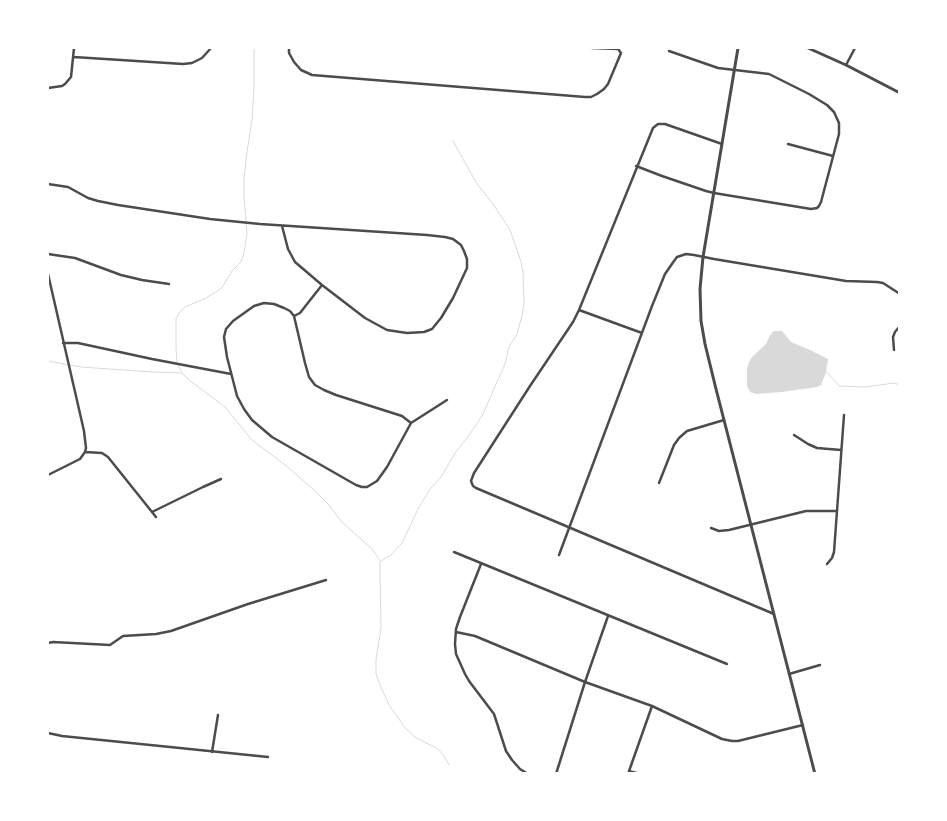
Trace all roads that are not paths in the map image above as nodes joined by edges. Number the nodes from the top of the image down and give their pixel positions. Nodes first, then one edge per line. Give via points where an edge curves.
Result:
1 (74, 48) edge
2 (211, 48) edge
3 (289, 48) edge
4 (592, 48) edge
5 (738, 48) edge
6 (808, 48) edge
7 (855, 48) edge
8 (669, 50) dead end
9 (74, 57) junction
10 (846, 65) junction
11 (734, 70) junction
12 (48, 88) edge
13 (900, 93) edge
14 (722, 144) junction
15 (788, 144) dead end
16 (832, 156) junction
17 (636, 166) junction
18 (48, 184) edge
19 (714, 193) junction
20 (282, 226) junction
21 (48, 254) edge
22 (703, 257) junction
23 (48, 274) edge
24 (169, 284) dead end
25 (322, 285) junction
26 (900, 294) edge
27 (579, 310) junction
28 (294, 316) junction
29 (900, 326) edge
30 (642, 333) junction
31 (63, 343) junction
32 (894, 350) dead end
33 (231, 374) junction
34 (447, 400) dead end
35 (844, 415) dead end
36 (724, 420) junction
37 (410, 423) junction
38 (794, 435) dead end
39 (841, 450) junction
40 (85, 452) junction
41 (48, 476) edge
42 (221, 479) dead end
43 (659, 483) dead end
44 (837, 511) junction
45 (152, 512) junction
46 (156, 517) dead end
47 (751, 524) junction
48 (570, 528) junction
49 (711, 528) dead end
50 (454, 552) dead end
51 (559, 555) dead end
52 (481, 564) junction
53 (827, 564) dead end
54 (326, 580) dead end
55 (774, 614) junction
56 (608, 616) junction
57 (456, 632) junction
58 (48, 643) edge
59 (727, 664) dead end
60 (820, 665) dead end
61 (789, 674) junction
62 (585, 682) junction
63 (652, 706) junction
64 (218, 715) dead end
65 (803, 725) junction
66 (48, 733) edge
67 (212, 752) junction
68 (268, 757) dead end
69 (628, 772) edge
70 (528, 774) edge
71 (556, 774) edge
72 (640, 774) edge
73 (815, 774) edge

1 - 9 street
2 - 9 street via 202,58 182,64
3 - 4 street via 294,62 312,75 585,97 604,89 621,54 618,49
5 - 11 street
6 - 10 street
7 - 10 street
8 - 11 street via 701,63
9 - 12 street via 69,81 62,86
10 - 13 street
11 - 14 street
11 - 16 street via 769,74 827,105 839,123
14 - 17 street via 658,124 650,132
14 - 19 street
15 - 16 street
16 - 19 street via 817,208
17 - 19 street
17 - 27 street
18 - 20 street via 64,186 88,198 118,205
19 - 22 street
20 - 25 street via 291,255
20 - 25 street via 445,236 461,245 467,259 466,271 453,298 435,326 424,332 407,333 382,328
21 - 24 street via 74,258 121,275
22 - 26 street via 846,281 883,283
22 - 30 street via 686,254 674,261 665,274
22 - 36 street via 701,321
23 - 31 street
25 - 28 street
27 - 30 street
27 - 48 street via 471,481 476,488
28 - 33 street via 284,308 264,303 254,306 234,321 226,329 224,337
28 - 37 street via 309,376 316,385 336,396 402,416
29 - 32 street via 895,332
30 - 48 street
31 - 33 street via 78,343
31 - 40 street via 84,430
33 - 37 street via 244,410 257,425 362,487 367,488 377,481
34 - 37 street
35 - 39 street
36 - 43 street via 687,431 679,438
36 - 47 street
38 - 39 street via 817,448
39 - 44 street
40 - 41 street via 80,459
40 - 45 street via 102,453 108,457
42 - 45 street
44 - 47 street via 806,511
44 - 53 street via 834,552
45 - 46 street
47 - 49 street via 723,531
47 - 55 street
48 - 51 street
48 - 55 street
50 - 52 street
52 - 56 street
52 - 57 street
54 - 58 street via 171,631 123,636 110,645
55 - 61 street
56 - 59 street
56 - 62 street
57 - 62 street via 474,636
57 - 70 street via 456,654 465,674 494,714 506,751
60 - 61 street
61 - 65 street
62 - 63 street
62 - 71 street
63 - 65 street via 732,741
63 - 69 street
64 - 67 street
65 - 73 street
66 - 67 street
67 - 68 street
69 - 72 street

